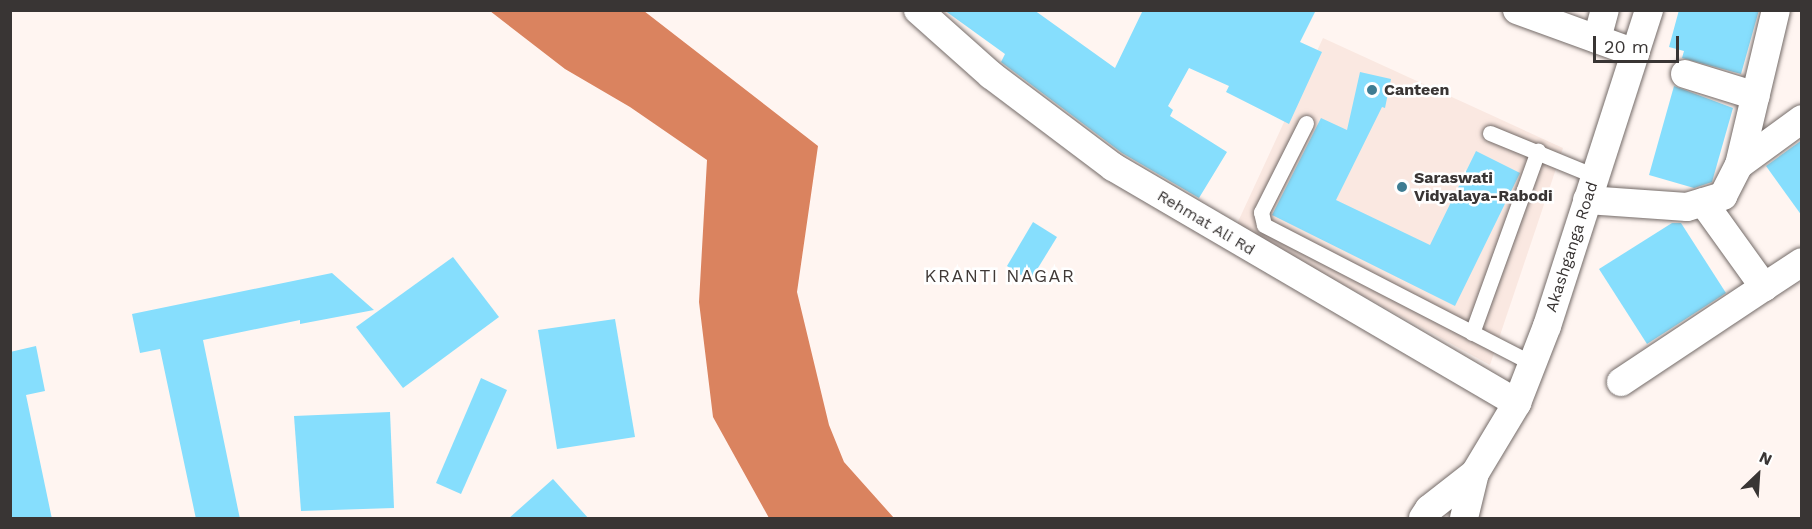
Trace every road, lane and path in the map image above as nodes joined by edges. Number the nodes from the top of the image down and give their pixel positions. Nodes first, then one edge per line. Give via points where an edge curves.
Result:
1 (918, 10) edge
2 (1605, 10) edge
3 (1649, 10) edge
4 (1776, 10) edge
5 (1520, 11) edge
6 (1597, 39) junction
7 (1635, 53) junction
8 (1685, 74) dead end
9 (1756, 96) junction
10 (1802, 118) edge
11 (1306, 123) dead end
12 (1490, 133) dead end
13 (1538, 151) junction
14 (1739, 165) junction
15 (1591, 188) junction
16 (1703, 202) junction
17 (1802, 262) edge
18 (1764, 286) junction
19 (1472, 333) junction
20 (1533, 364) junction
21 (1621, 382) dead end
22 (1517, 403) junction
23 (1475, 473) junction
24 (1423, 519) edge
25 (1464, 519) edge

1 - 22 street, Rehmat Ali Rd via 991,75 1113,167
2 - 6 street
3 - 7 street, Akashganga Road
4 - 9 street
5 - 6 street
6 - 7 street
7 - 15 street, Akashganga Road
8 - 9 street
9 - 14 street
10 - 14 street
11 - 19 lane via 1261,212 1264,225
12 - 13 lane
13 - 15 lane
13 - 19 lane
14 - 16 street via 1723,196
15 - 16 street via 1687,207
15 - 20 street, Akashganga Road
16 - 18 street
17 - 18 street
18 - 21 street
19 - 20 lane
20 - 22 street, Akashganga Road
22 - 23 street, Akashganga Road
23 - 24 street, Akashganga Road
23 - 25 street, Akashganga Road

